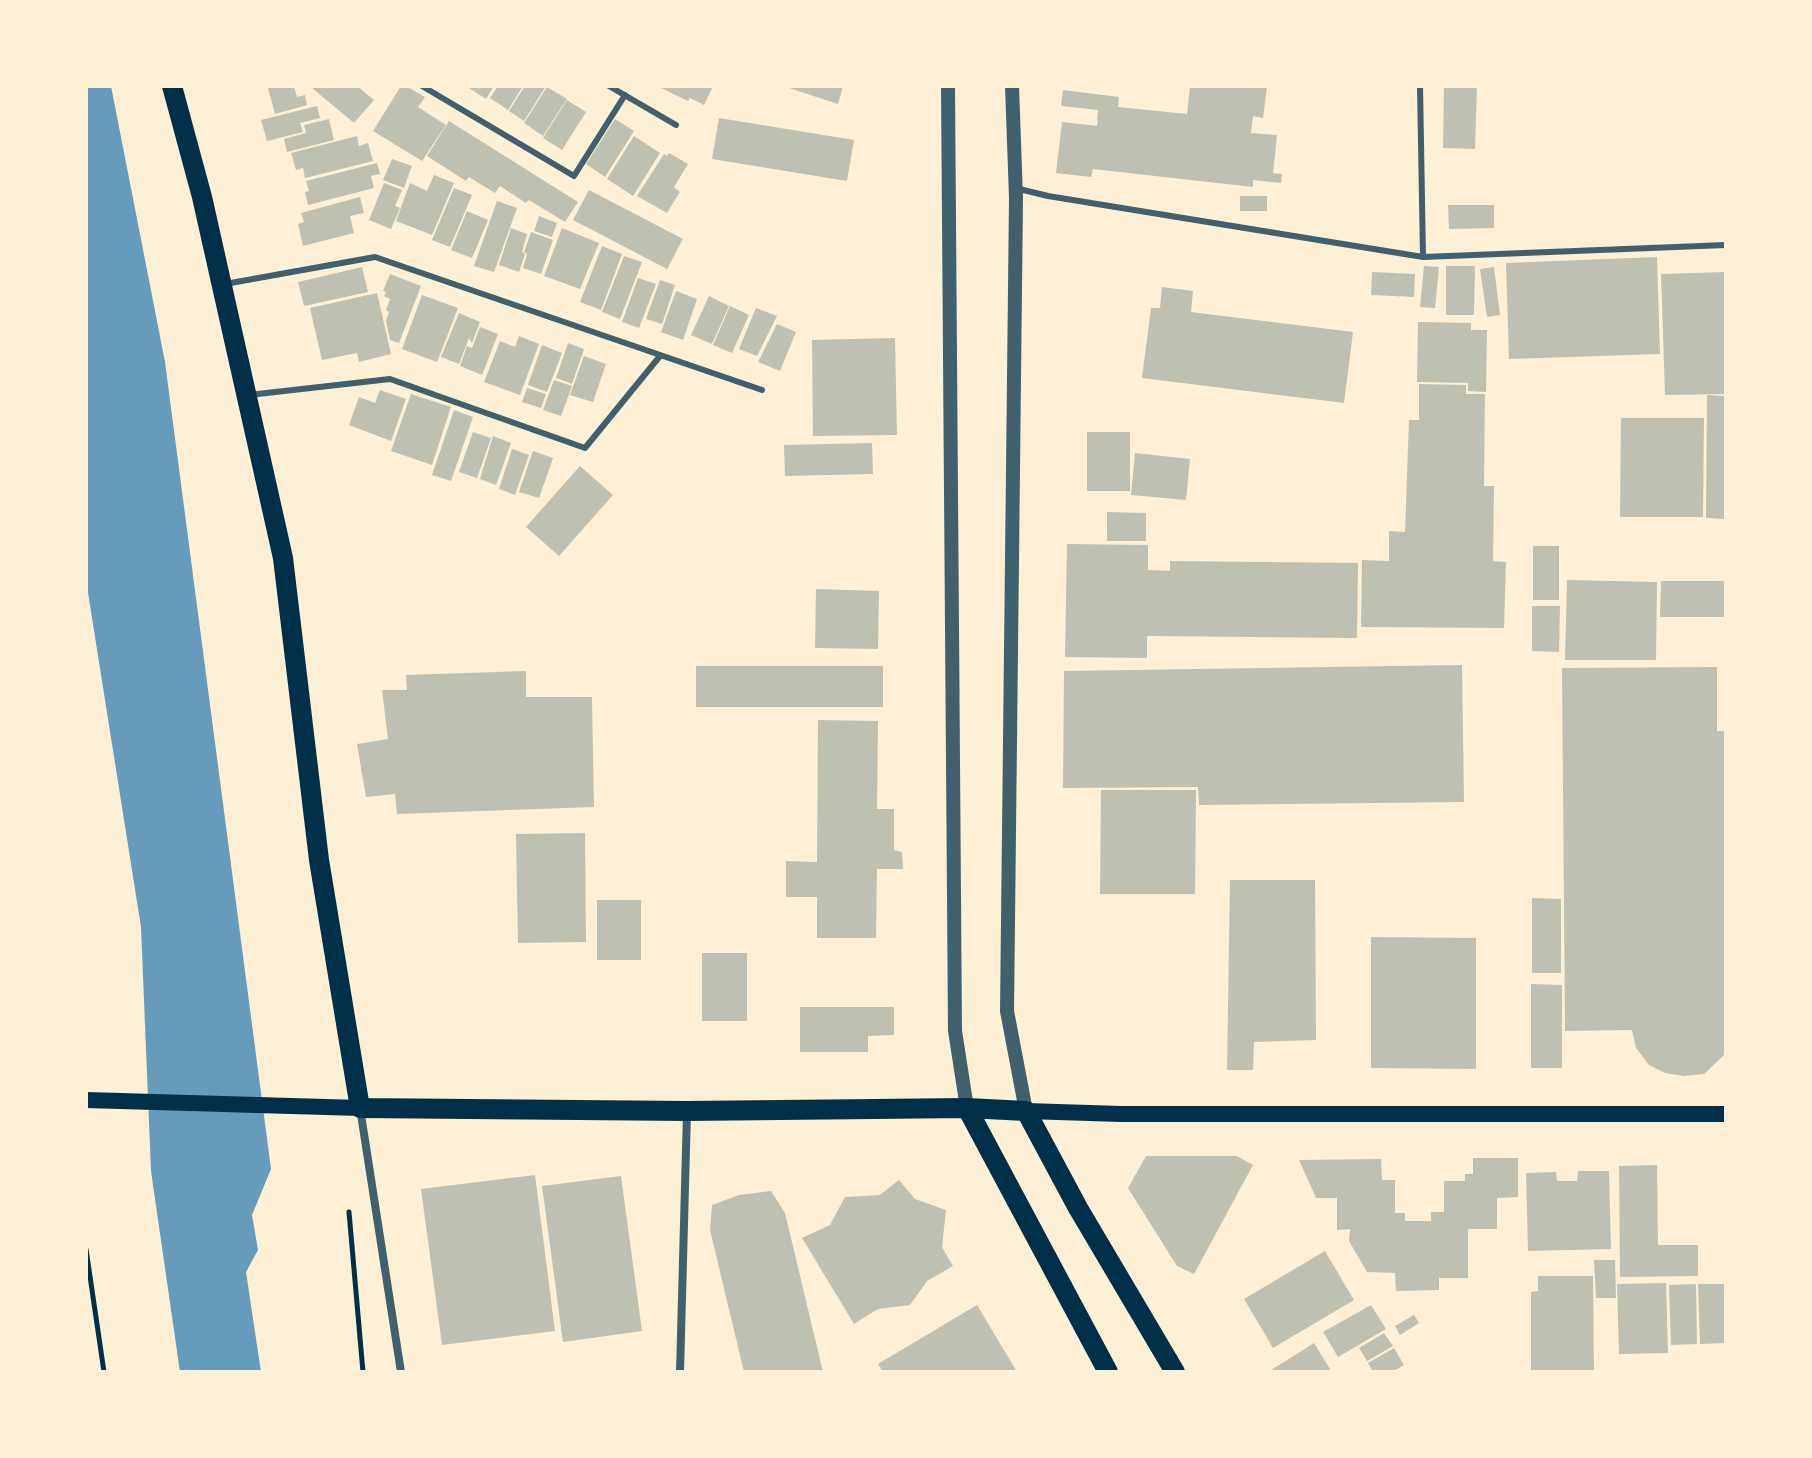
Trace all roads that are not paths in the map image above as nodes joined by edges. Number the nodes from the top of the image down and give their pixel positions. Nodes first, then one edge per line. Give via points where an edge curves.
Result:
1 (172, 86) edge
2 (422, 86) edge
3 (609, 86) edge
4 (948, 86) edge
5 (1012, 86) edge
6 (1420, 86) edge
7 (625, 95) junction
8 (676, 125) dead end
9 (1015, 188) junction
10 (1726, 245) edge
11 (1423, 257) junction
12 (222, 284) junction
13 (660, 356) junction
14 (762, 390) dead end
15 (246, 395) junction
16 (88, 1100) edge
17 (360, 1108) junction
18 (967, 1108) junction
19 (687, 1111) junction
20 (1026, 1111) junction
21 (1726, 1114) edge
22 (401, 1372) edge
23 (680, 1372) edge
24 (1108, 1372) edge
25 (1175, 1372) edge

1 - 12 main road
2 - 7 lane via 574,176
3 - 7 lane
4 - 18 street via 955,1031
5 - 9 street
6 - 11 lane
7 - 8 lane
9 - 11 lane
9 - 20 street via 1007,1011
10 - 11 lane
12 - 13 lane via 375,257
12 - 15 main road
13 - 14 lane
13 - 15 lane via 585,448 390,379
15 - 17 main road via 283,558 319,860
16 - 17 main road
17 - 19 main road
17 - 22 street
18 - 19 main road
18 - 20 main road
18 - 24 main road
19 - 23 street
20 - 21 main road
20 - 25 main road

